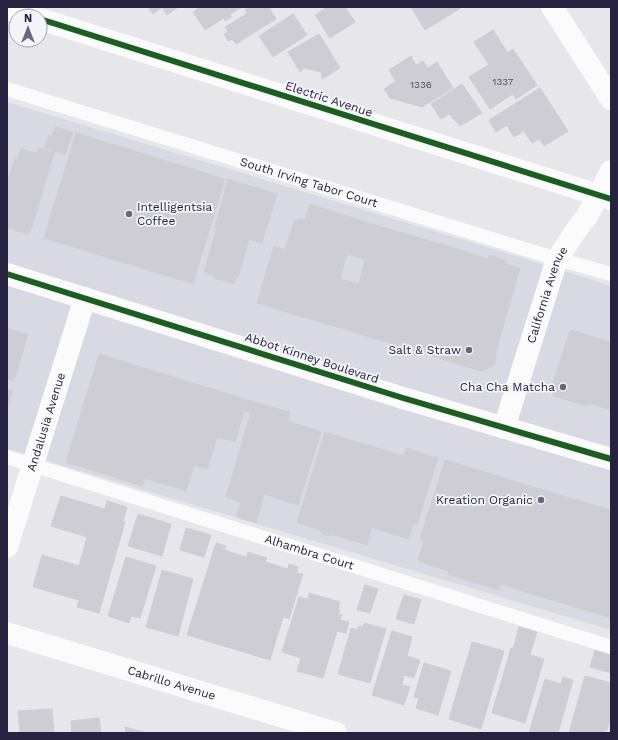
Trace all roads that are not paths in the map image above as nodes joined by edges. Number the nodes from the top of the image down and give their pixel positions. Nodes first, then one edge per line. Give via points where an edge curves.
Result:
1 (552, 7) edge
2 (48, 22) edge
3 (7, 89) edge
4 (611, 100) edge
5 (611, 171) edge
6 (604, 197) edge
7 (557, 259) junction
8 (7, 274) edge
9 (611, 274) edge
10 (85, 298) junction
11 (504, 428) junction
12 (7, 457) edge
13 (611, 459) edge
14 (32, 465) junction
15 (7, 547) edge
16 (7, 633) edge
17 (611, 647) edge
18 (336, 733) edge

1 - 4 street
2 - 6 street, Electric Avenue
3 - 7 lane, South Irving Tabor Court
5 - 6 street, California Avenue
6 - 7 street, California Avenue via 587,216
7 - 9 lane, South Irving Tabor Court
7 - 11 street, California Avenue
8 - 10 street, Abbot Kinney Boulevard
10 - 11 street, Abbot Kinney Boulevard
10 - 14 street, Andalusia Avenue
11 - 13 street, Abbot Kinney Boulevard
12 - 14 lane, Alhambra Court
14 - 15 street, Andalusia Avenue
14 - 17 lane, Alhambra Court
16 - 18 street, Cabrillo Avenue

